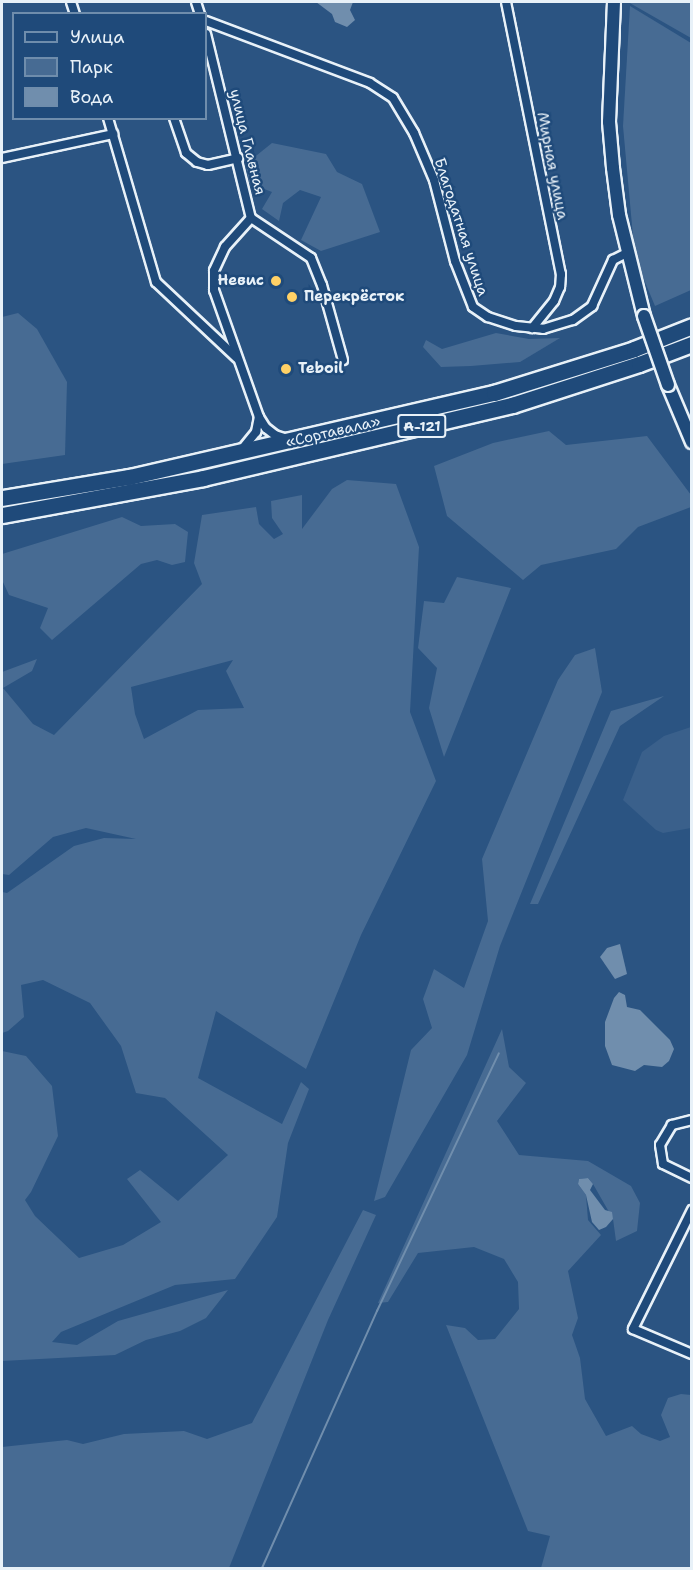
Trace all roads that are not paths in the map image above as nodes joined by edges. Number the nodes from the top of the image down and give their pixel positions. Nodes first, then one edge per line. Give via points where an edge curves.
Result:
1 (506, 2) edge
2 (614, 2) edge
3 (207, 21) edge
4 (207, 38) edge
5 (109, 120) edge
6 (175, 120) edge
7 (113, 134) junction
8 (2, 158) edge
9 (238, 158) junction
10 (251, 218) junction
11 (627, 253) junction
12 (692, 326) edge
13 (532, 328) junction
14 (692, 344) edge
15 (343, 360) dead end
16 (239, 361) junction
17 (259, 417) junction
18 (310, 437) junction
19 (692, 442) edge
20 (219, 457) junction
21 (2, 498) edge
22 (2, 515) edge
23 (692, 1120) edge
24 (692, 1178) edge
25 (692, 1210) edge
26 (692, 1354) edge

1 - 13 street, Мирная улица via 561,274 554,301
2 - 11 street via 609,122 618,215
3 - 13 street, Благодатная улица via 370,82 393,98 414,133 434,180 455,261 473,307 516,326
4 - 9 street, улица Главная
5 - 7 street
6 - 9 street via 186,153 196,162 208,165
7 - 8 street
7 - 16 street via 156,282
9 - 10 street, улица Главная
10 - 15 street via 310,258 322,285
10 - 16 street, улица Главная via 225,247 214,271 214,290
11 - 13 street, Благодатная улица via 613,260 592,306 573,320 543,329
11 - 19 street, bridge via 644,316
12 - 18 highway, «Сортавала» / А-121 via 510,389
14 - 22 highway, «Сортавала» / А-121 via 501,407 203,478
16 - 17 street, улица Главная
17 - 18 street via 275,435
17 - 20 street via 256,432 248,443
18 - 20 highway, «Сортавала» / А-121
20 - 21 highway, «Сортавала» / А-121
23 - 24 street via 672,1125 660,1145 663,1164
25 - 26 street via 633,1329

